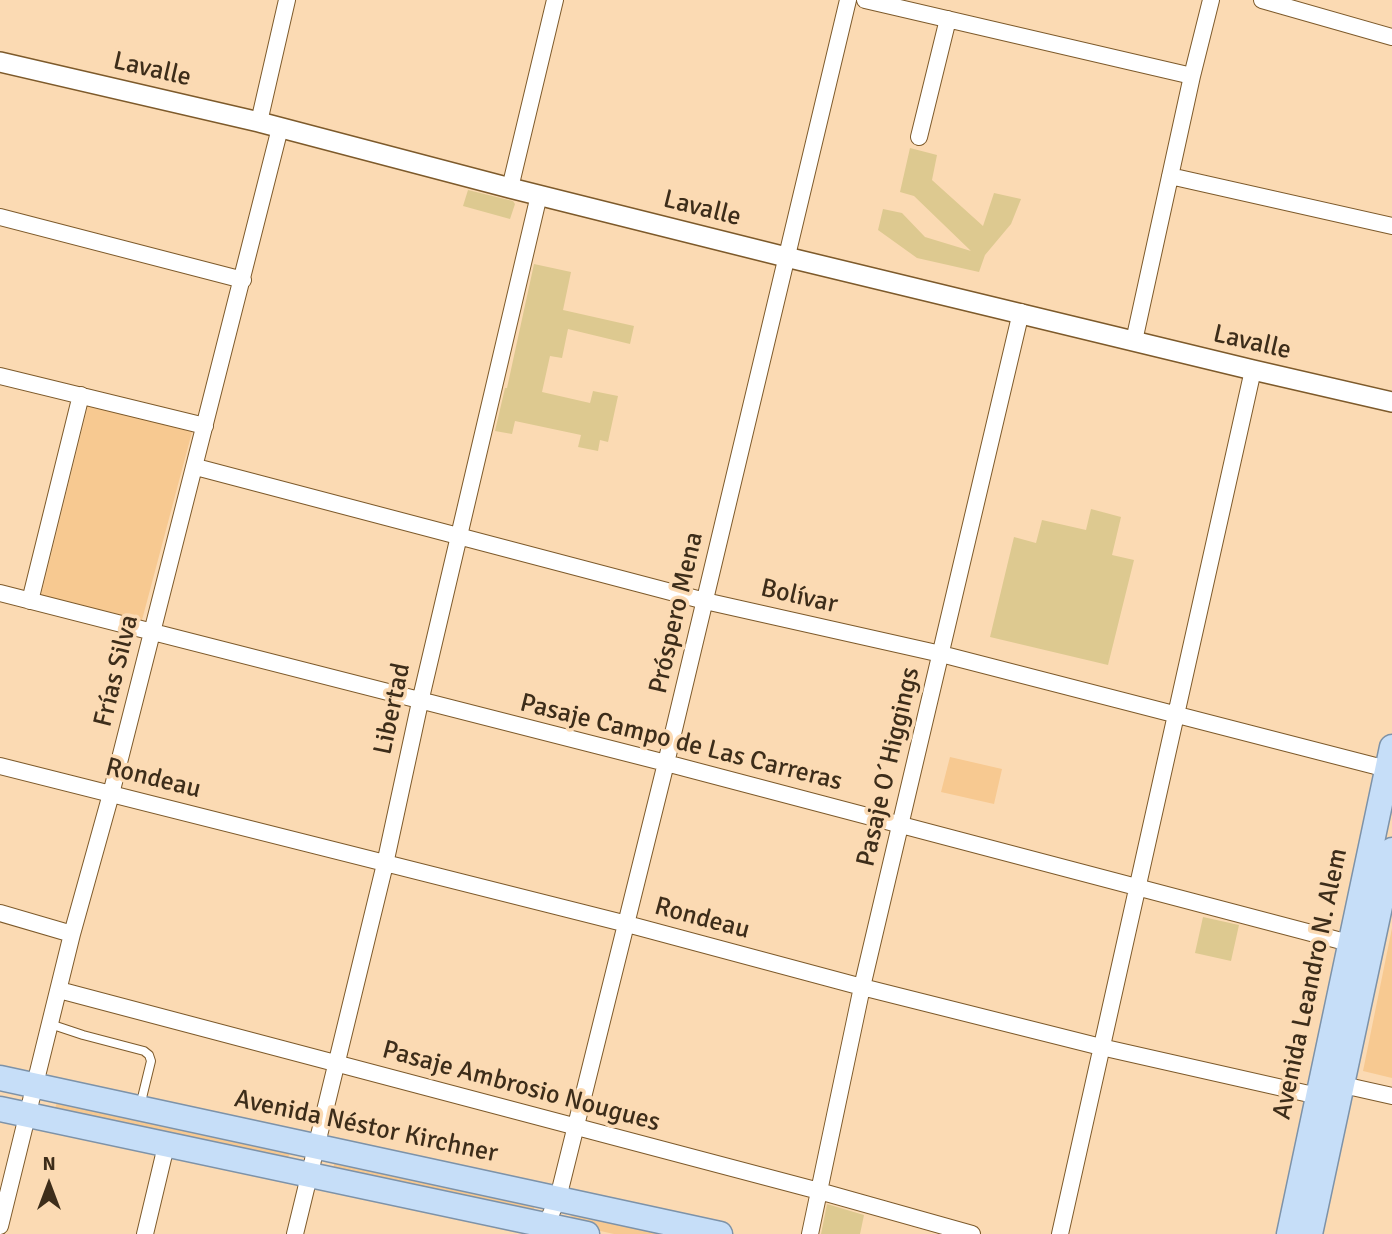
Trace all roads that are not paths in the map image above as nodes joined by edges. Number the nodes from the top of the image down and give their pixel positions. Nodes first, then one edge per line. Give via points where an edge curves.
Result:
1 (287, 0) edge
2 (555, 0) edge
3 (848, 0) edge
4 (865, 0) edge
5 (1211, 0) edge
6 (1262, 0) edge
7 (948, 19) junction
8 (1392, 37) edge
9 (0, 62) edge
10 (1192, 76) junction
11 (259, 122) junction
12 (280, 128) junction
13 (919, 137) dead end
14 (1170, 176) junction
15 (510, 188) junction
16 (539, 195) junction
17 (0, 217) edge
18 (1392, 226) edge
19 (786, 257) junction
20 (243, 280) junction
21 (1021, 312) junction
22 (1134, 341) junction
23 (1253, 370) junction
24 (0, 376) edge
25 (81, 395) junction
26 (1392, 402) edge
27 (205, 426) junction
28 (196, 467) junction
29 (458, 535) junction
30 (0, 593) edge
31 (30, 601) junction
32 (705, 601) junction
33 (152, 632) junction
34 (941, 654) junction
35 (419, 702) junction
36 (1177, 714) junction
37 (1390, 763) edge
38 (666, 764) junction
39 (0, 766) edge
40 (111, 794) junction
41 (900, 824) junction
42 (1392, 850) edge
43 (385, 864) junction
44 (1137, 886) junction
45 (0, 913) edge
46 (627, 924) junction
47 (72, 934) junction
48 (1349, 943) junction
49 (862, 987) junction
50 (59, 989) junction
51 (50, 1024) junction
52 (1101, 1047) junction
53 (337, 1064) junction
54 (0, 1078) edge
55 (1343, 1085) junction
56 (35, 1086) junction
57 (1318, 1096) junction
58 (1392, 1096) edge
59 (139, 1109) junction
60 (0, 1110) edge
61 (27, 1115) junction
62 (576, 1127) junction
63 (166, 1146) junction
64 (316, 1147) junction
65 (309, 1176) junction
66 (818, 1191) junction
67 (558, 1198) junction
68 (0, 1227) edge
69 (544, 1229) edge
70 (145, 1234) edge
71 (295, 1234) edge
72 (587, 1234) edge
73 (720, 1234) edge
74 (810, 1234) edge
75 (971, 1234) edge
76 (1060, 1234) edge
77 (1289, 1234) edge
78 (1310, 1234) edge

1 - 11 street
2 - 15 street
3 - 19 street, Próspero Mena
4 - 7 street
5 - 10 street
6 - 8 street
7 - 10 street
7 - 13 street
9 - 11 street, Lavalle
10 - 14 street
11 - 12 street, Lavalle
12 - 15 street, Lavalle
12 - 20 street, Frías Silva
14 - 18 street
14 - 22 street
15 - 16 street, Lavalle
16 - 19 street, Lavalle
16 - 29 street, Libertad
17 - 20 street
19 - 21 street, Lavalle
19 - 32 street, Próspero Mena
20 - 27 street, Frías Silva
21 - 22 street, Lavalle
21 - 34 street, Pasaje O´Higgings
22 - 23 street, Lavalle
23 - 26 street, Lavalle
23 - 36 street
24 - 25 street
25 - 27 street
25 - 31 street
27 - 28 street, Frías Silva
28 - 29 street, Bolívar
28 - 33 street, Frías Silva
29 - 32 street, Bolívar
29 - 35 street, Libertad
30 - 31 street, Pasaje Campo de Las Carreras
31 - 33 street, Pasaje Campo de Las Carreras
32 - 34 street, Bolívar
32 - 38 street, Próspero Mena
33 - 35 street, Pasaje Campo de Las Carreras
33 - 40 street, Frías Silva
34 - 36 street, Bolívar
34 - 41 street, Pasaje O´Higgings
35 - 38 street, Pasaje Campo de Las Carreras
35 - 43 street, Libertad
36 - 37 street, Bolívar
36 - 44 street
37 - 48 main road, Avenida Leandro N. Alem
38 - 41 street, Pasaje Campo de Las Carreras
38 - 46 street, Próspero Mena
39 - 40 street, Rondeau
40 - 43 street, Rondeau
40 - 47 street, Frías Silva
41 - 44 street, Pasaje Campo de Las Carreras
41 - 49 street, Pasaje O´Higgings
42 - 55 main road, Avenida Leandro N. Alem
43 - 46 street, Rondeau
43 - 53 street, Libertad
44 - 48 street, Pasaje Campo de Las Carreras
44 - 52 street
45 - 47 street
46 - 49 street, Rondeau
46 - 62 street, Próspero Mena
47 - 50 street, Frías Silva
48 - 57 main road, Avenida Leandro N. Alem
49 - 52 street, Rondeau
49 - 66 street, Pasaje O´Higgings
50 - 51 street, Frías Silva
50 - 53 street, Pasaje Ambrosio Nougues
51 - 56 street, Frías Silva
51 - 59 lane via 149,1055
52 - 57 street, Rondeau
52 - 76 street
53 - 62 street, Pasaje Ambrosio Nougues
53 - 64 street, Libertad
54 - 56 main road, Avenida Néstor Kirchner
55 - 57 street
55 - 58 street
55 - 78 main road, Avenida Leandro N. Alem
56 - 59 main road, Avenida Néstor Kirchner
56 - 61 street, Frías Silva
57 - 77 main road, Avenida Leandro N. Alem
59 - 64 main road, Avenida Néstor Kirchner
60 - 61 main road
61 - 63 main road
61 - 68 street, Frías Silva
62 - 66 street, Pasaje Ambrosio Nougues
62 - 67 street, Próspero Mena
63 - 65 main road
63 - 70 street
64 - 65 street, Libertad
64 - 67 main road, Avenida Néstor Kirchner
65 - 69 main road
65 - 71 street, Libertad
66 - 74 street, Pasaje O´Higgings
66 - 75 street, Pasaje Ambrosio Nougues
67 - 69 street, Próspero Mena
67 - 73 main road, Avenida Néstor Kirchner
69 - 72 main road

